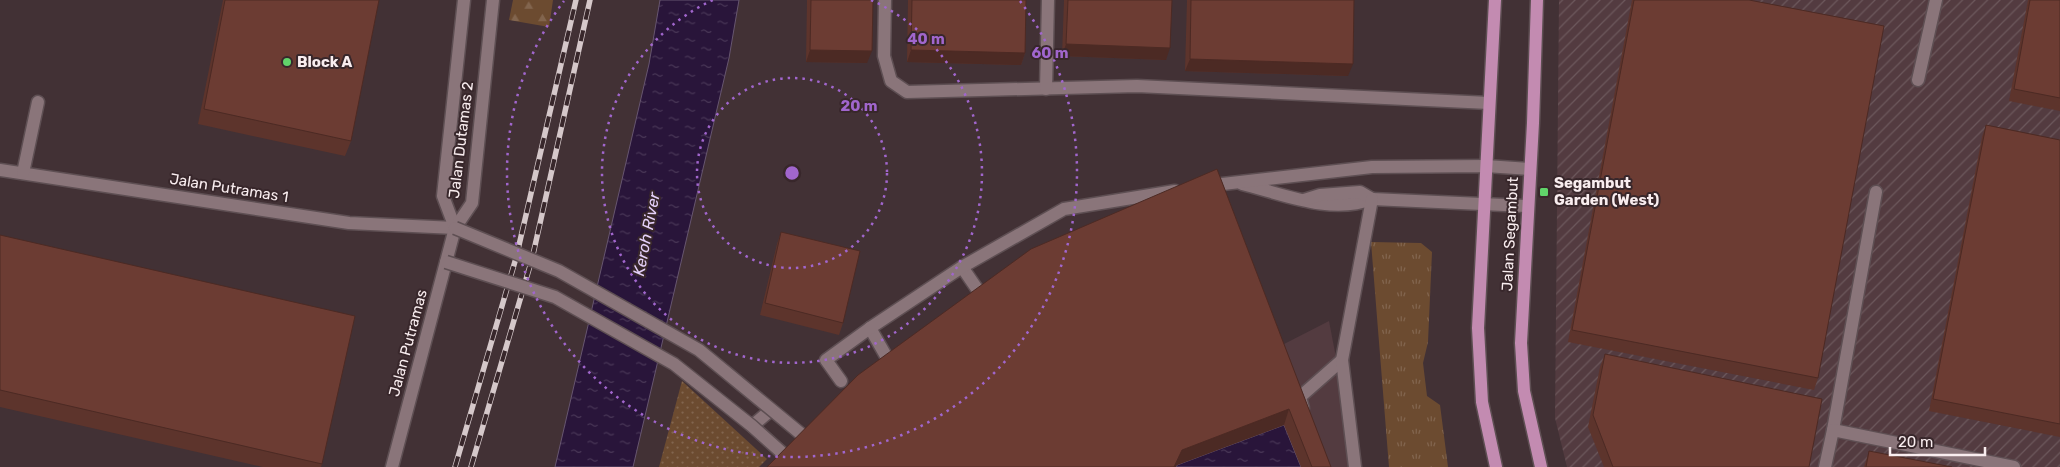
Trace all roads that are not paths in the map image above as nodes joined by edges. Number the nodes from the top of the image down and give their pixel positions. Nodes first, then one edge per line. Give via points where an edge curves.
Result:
1 (464, 0) edge
2 (493, 0) edge
3 (885, 0) edge
4 (1048, 0) edge
5 (1494, 0) edge
6 (1537, 0) edge
7 (1936, 0) edge
8 (1918, 80) dead end
9 (1046, 89) junction
10 (38, 102) dead end
11 (1490, 103) junction
12 (1486, 166) junction
13 (1530, 169) junction
14 (0, 170) edge
15 (23, 173) junction
16 (1233, 182) junction
17 (1876, 192) dead end
18 (1372, 199) junction
19 (1483, 203) junction
20 (1528, 206) junction
21 (455, 228) junction
22 (446, 262) junction
23 (962, 266) junction
24 (982, 316) edge
25 (870, 328) junction
26 (1342, 360) junction
27 (912, 364) edge
28 (841, 381) dead end
29 (771, 410) junction
30 (1308, 423) edge
31 (752, 426) junction
32 (1833, 430) junction
33 (823, 452) edge
34 (1496, 464) edge
35 (392, 467) edge
36 (798, 467) edge
37 (1355, 467) edge
38 (1541, 467) edge
39 (1825, 467) edge
40 (2014, 467) edge

1 - 21 street, Jalan Dutamas 2 via 443,196
2 - 21 street, Jalan Dutamas 2 via 472,203
3 - 9 street via 884,56 890,81 907,92
4 - 9 street
5 - 11 main road, Jalan Segambut
6 - 13 main road, Jalan Segambut
7 - 8 street
9 - 11 street via 1137,86
10 - 15 street
11 - 12 main road, Jalan Segambut
12 - 13 street
12 - 16 street via 1372,167
12 - 19 main road, Jalan Segambut
13 - 20 main road, Jalan Segambut
14 - 15 street, Jalan Putramas 1
15 - 21 street, Jalan Putramas 1 via 350,223
16 - 18 street via 1304,200 1320,194 1360,192
16 - 23 street via 1064,209
17 - 32 street
18 - 19 street
18 - 26 street
19 - 20 street
19 - 34 main road, Jalan Segambut via 1478,328 1482,402
20 - 38 main road, Jalan Segambut via 1521,344 1524,391
21 - 22 street, Jalan Putramas
21 - 29 street, Jalan Putramas 1, bridge via 559,271 645,318 699,350
22 - 31 street, bridge via 554,296 674,364
22 - 35 street, Jalan Putramas
23 - 24 street via 987,304 987,311
23 - 25 street
25 - 27 street via 890,363 904,370
25 - 28 street via 826,360
26 - 30 street via 1300,397
26 - 37 street
29 - 31 street
29 - 33 street, Jalan Putramas 1, bridge
31 - 36 street, bridge
32 - 39 street
32 - 40 street

